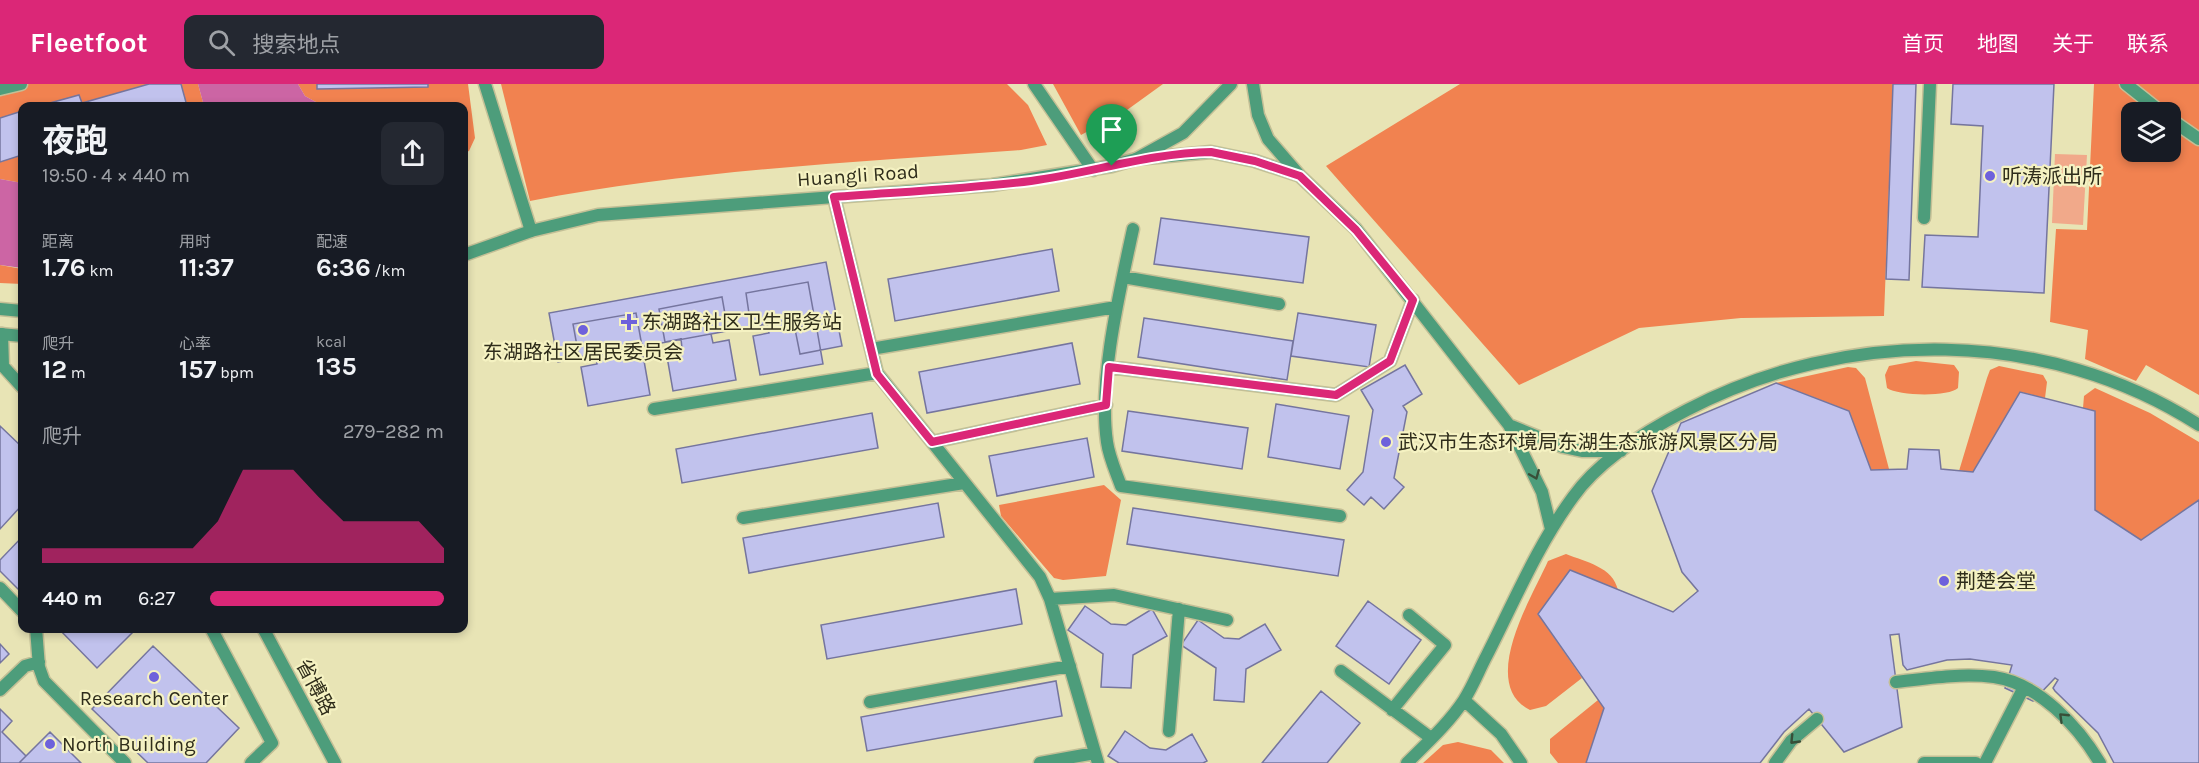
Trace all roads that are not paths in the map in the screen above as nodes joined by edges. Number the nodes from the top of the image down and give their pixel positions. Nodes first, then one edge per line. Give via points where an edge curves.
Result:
1 (21, 84) edge
2 (485, 84) edge
3 (1034, 84) edge
4 (1231, 84) edge
5 (1253, 84) edge
6 (1930, 84) edge
7 (2126, 84) edge
8 (0, 89) edge
9 (2148, 102) edge
10 (2181, 127) edge
11 (2199, 139) edge
12 (1136, 159) junction
13 (1093, 170) junction
14 (1300, 176) junction
15 (834, 197) junction
16 (1924, 218) dead end
17 (1133, 229) dead end
18 (531, 231) junction
19 (468, 254) edge
20 (1123, 277) junction
21 (1413, 300) junction
22 (1279, 304) dead end
23 (1116, 307) junction
24 (0, 309) edge
25 (18, 311) edge
26 (1, 334) edge
27 (18, 336) edge
28 (871, 349) junction
29 (1109, 367) junction
30 (877, 374) junction
31 (18, 383) edge
32 (1106, 405) junction
33 (654, 410) dead end
34 (1509, 425) junction
35 (2199, 425) edge
36 (932, 442) junction
37 (1621, 451) junction
38 (964, 483) junction
39 (1340, 516) dead end
40 (743, 518) dead end
41 (1551, 528) junction
42 (0, 588) edge
43 (1050, 599) junction
44 (18, 607) edge
45 (1179, 609) junction
46 (1409, 615) dead end
47 (1227, 620) dead end
48 (36, 633) edge
49 (214, 633) edge
50 (266, 633) edge
51 (39, 662) junction
52 (1070, 666) junction
53 (1341, 671) dead end
54 (1896, 682) dead end
55 (2024, 687) junction
56 (0, 690) edge
57 (1464, 700) junction
58 (870, 702) dead end
59 (1392, 710) junction
60 (1817, 719) dead end
61 (1169, 731) dead end
62 (1431, 738) junction
63 (1096, 758) edge
64 (125, 763) edge
65 (251, 763) edge
66 (335, 763) edge
67 (1040, 763) edge
68 (1407, 763) edge
69 (1521, 763) edge
70 (1775, 763) edge
71 (1924, 763) edge
72 (1976, 763) edge
73 (1985, 763) edge
74 (2100, 763) edge

1 - 8 street
2 - 18 street
3 - 13 street
4 - 12 street, Huangli Road via 1183,134
5 - 14 street via 1262,129
6 - 16 street
7 - 9 street
10 - 11 street
12 - 13 street, Huangli Road
12 - 14 street via 1211,152
13 - 15 street, Huangli Road via 1021,182
14 - 21 street via 1356,230
15 - 18 street, Huangli Road via 598,215
15 - 28 street
17 - 20 street
18 - 19 street, Huangli Road
20 - 22 street
20 - 23 street
21 - 29 street via 1390,361 1336,395
21 - 34 street
23 - 28 street
23 - 29 street
24 - 25 street
26 - 27 street
26 - 31 street via 3,366
28 - 30 street
29 - 32 street
30 - 33 street
30 - 36 street
32 - 36 street
32 - 39 street via 1107,442 1121,486
34 - 37 street via 1563,447
34 -> 41 street via 1542,492
35 - 37 street via 2132,390 2048,361 2006,354 1921,349 1832,358 1781,371 1697,404
36 - 38 street
37 - 41 street via 1584,483
38 - 40 street
38 - 43 street via 1040,577
41 - 57 street
42 - 44 street
43 - 45 street via 1114,595
43 - 52 street
45 - 47 street
45 - 61 street
46 - 59 street via 1445,645
48 - 51 street
49 - 65 street via 272,743
50 - 66 street, 省博路
51 - 56 street via 25,666
51 - 64 street via 49,687
52 - 58 street
52 - 63 street
53 - 59 street
54 - 55 street via 1971,675
55 - 73 street
74 -> 55 street via 2070,724
57 - 62 street
57 - 69 street via 1501,734
59 - 62 street
60 -> 70 street via 1791,741
62 - 68 street
63 - 67 street
71 - 72 street

